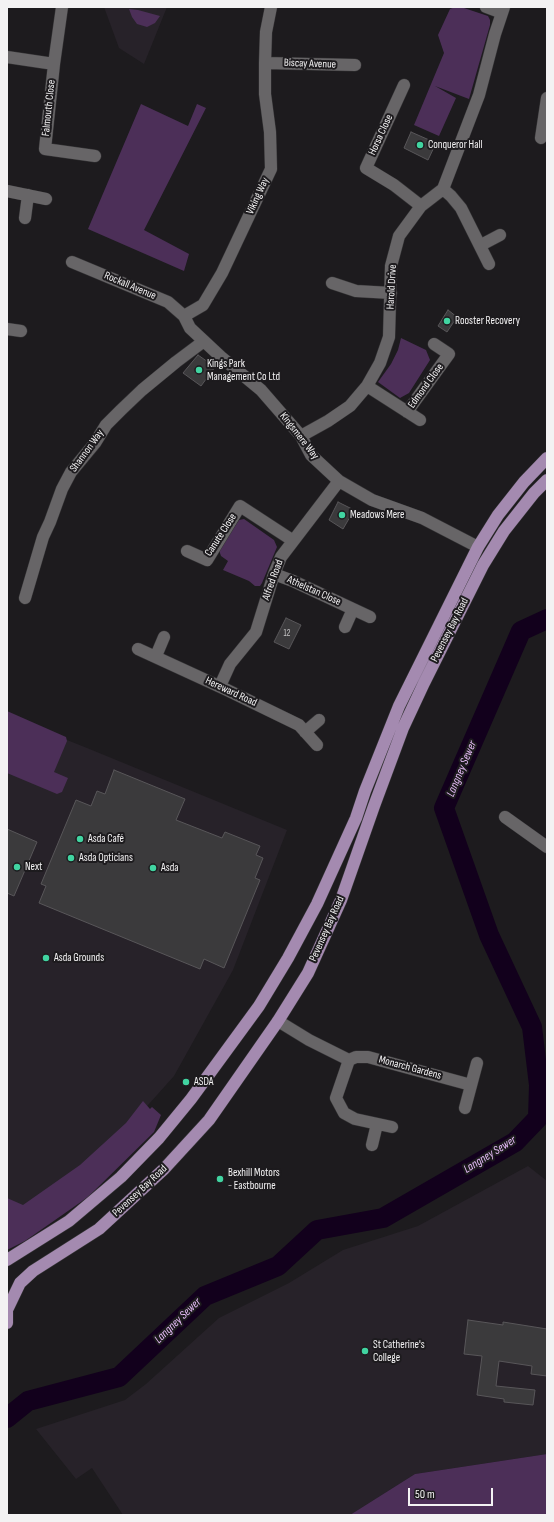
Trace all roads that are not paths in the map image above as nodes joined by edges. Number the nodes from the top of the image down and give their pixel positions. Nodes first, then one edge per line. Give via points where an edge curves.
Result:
1 (62, 7) edge
2 (271, 7) edge
3 (486, 7) edge
4 (503, 10) edge
5 (7, 58) edge
6 (265, 63) junction
7 (54, 64) junction
8 (355, 65) dead end
9 (404, 85) dead end
10 (547, 98) edge
11 (546, 117) edge
12 (541, 138) dead end
13 (95, 156) dead end
14 (443, 189) junction
15 (7, 191) edge
16 (28, 195) junction
17 (46, 199) dead end
18 (421, 206) junction
19 (25, 218) dead end
20 (500, 235) dead end
21 (481, 245) junction
22 (72, 262) dead end
23 (489, 264) dead end
24 (332, 284) dead end
25 (391, 294) junction
26 (184, 316) junction
27 (7, 329) edge
28 (21, 331) dead end
29 (204, 341) junction
30 (434, 344) dead end
31 (367, 386) junction
32 (407, 412) junction
33 (420, 420) dead end
34 (301, 436) junction
35 (547, 458) edge
36 (547, 480) edge
37 (339, 481) junction
38 (292, 540) junction
39 (478, 547) junction
40 (187, 551) dead end
41 (274, 574) junction
42 (25, 598) dead end
43 (353, 609) junction
44 (370, 617) dead end
45 (345, 627) dead end
46 (164, 637) dead end
47 (138, 649) dead end
48 (156, 656) junction
49 (220, 686) junction
50 (319, 720) dead end
51 (305, 732) junction
52 (317, 745) dead end
53 (505, 817) dead end
54 (547, 846) edge
55 (278, 1021) junction
56 (349, 1060) junction
57 (477, 1063) dead end
58 (471, 1085) junction
59 (465, 1108) dead end
60 (377, 1124) junction
61 (392, 1128) dead end
62 (372, 1145) dead end
63 (7, 1260) edge
64 (7, 1306) edge
65 (7, 1323) edge

1 - 7 street, Falmouth Close
2 - 6 street, Viking Way via 266,32
3 - 4 street
4 - 14 street via 479,94
5 - 7 street, Falmouth Close
6 - 8 street, Biscay Avenue
6 - 26 street, Viking Way via 271,169 222,273 203,305
7 - 13 street, Falmouth Close via 45,149
9 - 18 street, Horsa Close via 366,168
10 - 11 street
11 - 12 street
14 - 18 street, Harold Drive
14 - 21 street via 461,208
15 - 16 street
16 - 17 street
16 - 19 street
18 - 25 street, Harold Drive via 399,236 391,266
20 - 21 street
21 - 23 street
22 - 26 street, Rockall Avenue via 168,302
24 - 25 street via 356,291
25 - 31 street, Harold Drive via 389,337 380,364
26 - 29 street, Kingsmere Way via 190,328
27 - 28 street
29 - 34 street, Kingsmere Way via 261,390
29 - 42 street, Shannon Way via 170,366 121,410 106,425 95,444 71,472 43,538
30 - 32 street, Edmond Close via 449,354
31 - 32 street, Edmond Close
31 - 34 street, Harold Drive via 350,406 328,422
32 - 33 street, Edmond Close
34 - 37 street, Kingsmere Way via 311,455
35 - 39 main road, Pevensey Bay Road via 498,515
36 - 55 main road, Pevensey Bay Road via 504,531 482,565 401,734 342,900 308,973
37 - 38 street, Alfred Road
37 - 39 street, Kingsmere Way via 372,500 422,518
38 - 40 street, Canute Close via 240,506 207,560
38 - 41 street, Alfred Road
39 - 63 main road, Pevensey Bay Road via 399,706 356,818 317,904 259,1006 191,1099 121,1177 69,1220
41 - 43 street, Athelstan Close
41 - 49 street, Alfred Road via 256,632 230,664
43 - 44 street, Athelstan Close
43 - 45 street, Athelstan Close
46 - 48 street
47 - 48 street, Hereward Road
48 - 49 street, Hereward Road
49 - 51 street, Hereward Road via 299,726
50 - 51 street
51 - 52 street, Hereward Road
53 - 54 street
55 - 56 street
55 - 64 main road, Pevensey Bay Road via 205,1125 164,1169 99,1229 33,1271 20,1283
56 - 58 street, Monarch Gardens via 368,1057
56 - 60 street via 336,1098 344,1112 355,1119
57 - 58 street
58 - 59 street
60 - 61 street
60 - 62 street
64 - 65 main road

